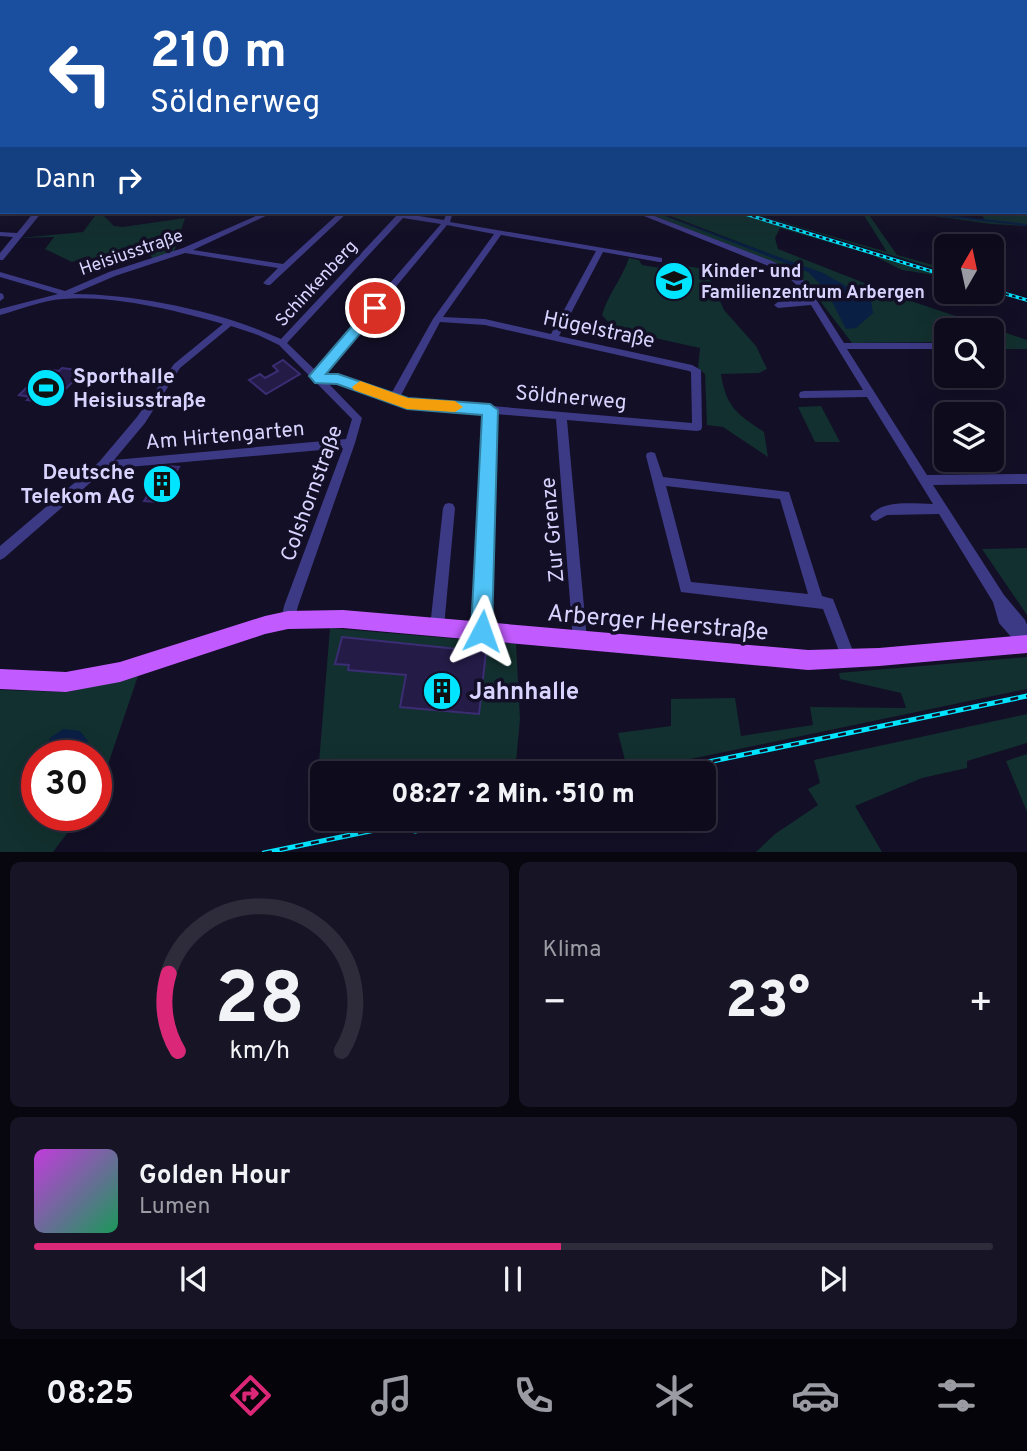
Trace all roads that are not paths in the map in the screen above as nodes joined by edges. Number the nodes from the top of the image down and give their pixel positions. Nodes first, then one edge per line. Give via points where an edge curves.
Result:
1 (36, 214) edge
2 (266, 214) edge
3 (342, 214) edge
4 (395, 214) edge
5 (449, 214) edge
6 (643, 214) edge
7 (401, 215) junction
8 (446, 223) junction
9 (499, 232) junction
10 (0, 234) edge
11 (19, 235) junction
12 (186, 250) junction
13 (600, 250) junction
14 (0, 258) edge
15 (659, 260) dead end
16 (285, 267) junction
17 (0, 274) edge
18 (267, 284) dead end
19 (62, 295) junction
20 (814, 302) junction
21 (778, 305) dead end
22 (0, 312) edge
23 (437, 319) junction
24 (229, 323) junction
25 (554, 337) junction
26 (282, 342) junction
27 (841, 346) junction
28 (934, 346) edge
29 (318, 378) junction
30 (869, 393) junction
31 (804, 395) dead end
32 (394, 398) junction
33 (490, 410) junction
34 (561, 416) junction
35 (697, 428) joint
36 (350, 443) junction
37 (651, 456) dead end
38 (103, 465) junction
39 (1027, 479) edge
40 (924, 480) junction
41 (659, 481) junction
42 (449, 508) dead end
43 (941, 509) junction
44 (876, 516) dead end
45 (0, 554) edge
46 (817, 601) junction
47 (288, 620) junction
48 (437, 627) junction
49 (482, 631) junction
50 (580, 640) junction
51 (1027, 644) edge
52 (849, 659) junction
53 (0, 678) edge

1 - 11 street
2 - 12 street, Heisiusstraße
3 - 16 street
4 - 7 street
5 - 8 street
6 - 20 street via 783,269
7 - 8 street
7 - 26 street, Schinkenberg
8 - 9 street
8 - 29 street
9 - 13 street
9 - 23 street
10 - 11 street
11 - 14 street
12 - 16 street
12 - 19 street, Heisiusstraße
13 - 15 street
13 - 25 street
16 - 18 street
17 - 19 street, Colshornstraße
19 - 22 street, Heisiusstraße
19 - 24 street, Colshornstraße via 140,303
20 - 21 street
20 - 27 street
23 - 25 street, Hügelstraße via 485,322
23 - 32 street
24 - 26 street, Colshornstraße
24 - 38 street via 177,366
25 - 35 street, Hügelstraße via 696,370
26 - 29 street, Colshornstraße
27 - 28 street
27 - 30 street
29 - 32 street, Söldnerweg via 338,379
29 - 36 street, Colshornstraße via 357,418
30 - 31 street
30 - 40 street
32 - 33 street, Söldnerweg
33 - 34 street, Söldnerweg
33 - 49 street
34 - 35 street, Söldnerweg
34 - 50 street, Zur Grenze
36 - 38 street, Am Hirtengarten
36 - 47 street, Colshornstraße
37 - 41 street
38 - 45 street
39 - 40 street
40 - 43 street
41 - 46 street via 785,495
41 - 46 street via 686,589
42 - 48 street
43 - 44 street via 885,510
43 - 51 street via 999,600 1004,618
46 - 52 street via 828,604
47 - 48 main road, Arberger Heerstraße via 344,619
47 - 53 main road, Arberger Heerstraße via 120,672 66,682
48 - 49 main road, Arberger Heerstraße
49 - 50 main road, Arberger Heerstraße
50 - 52 main road, Arberger Heerstraße
51 - 52 main road, Arberger Heerstraße

